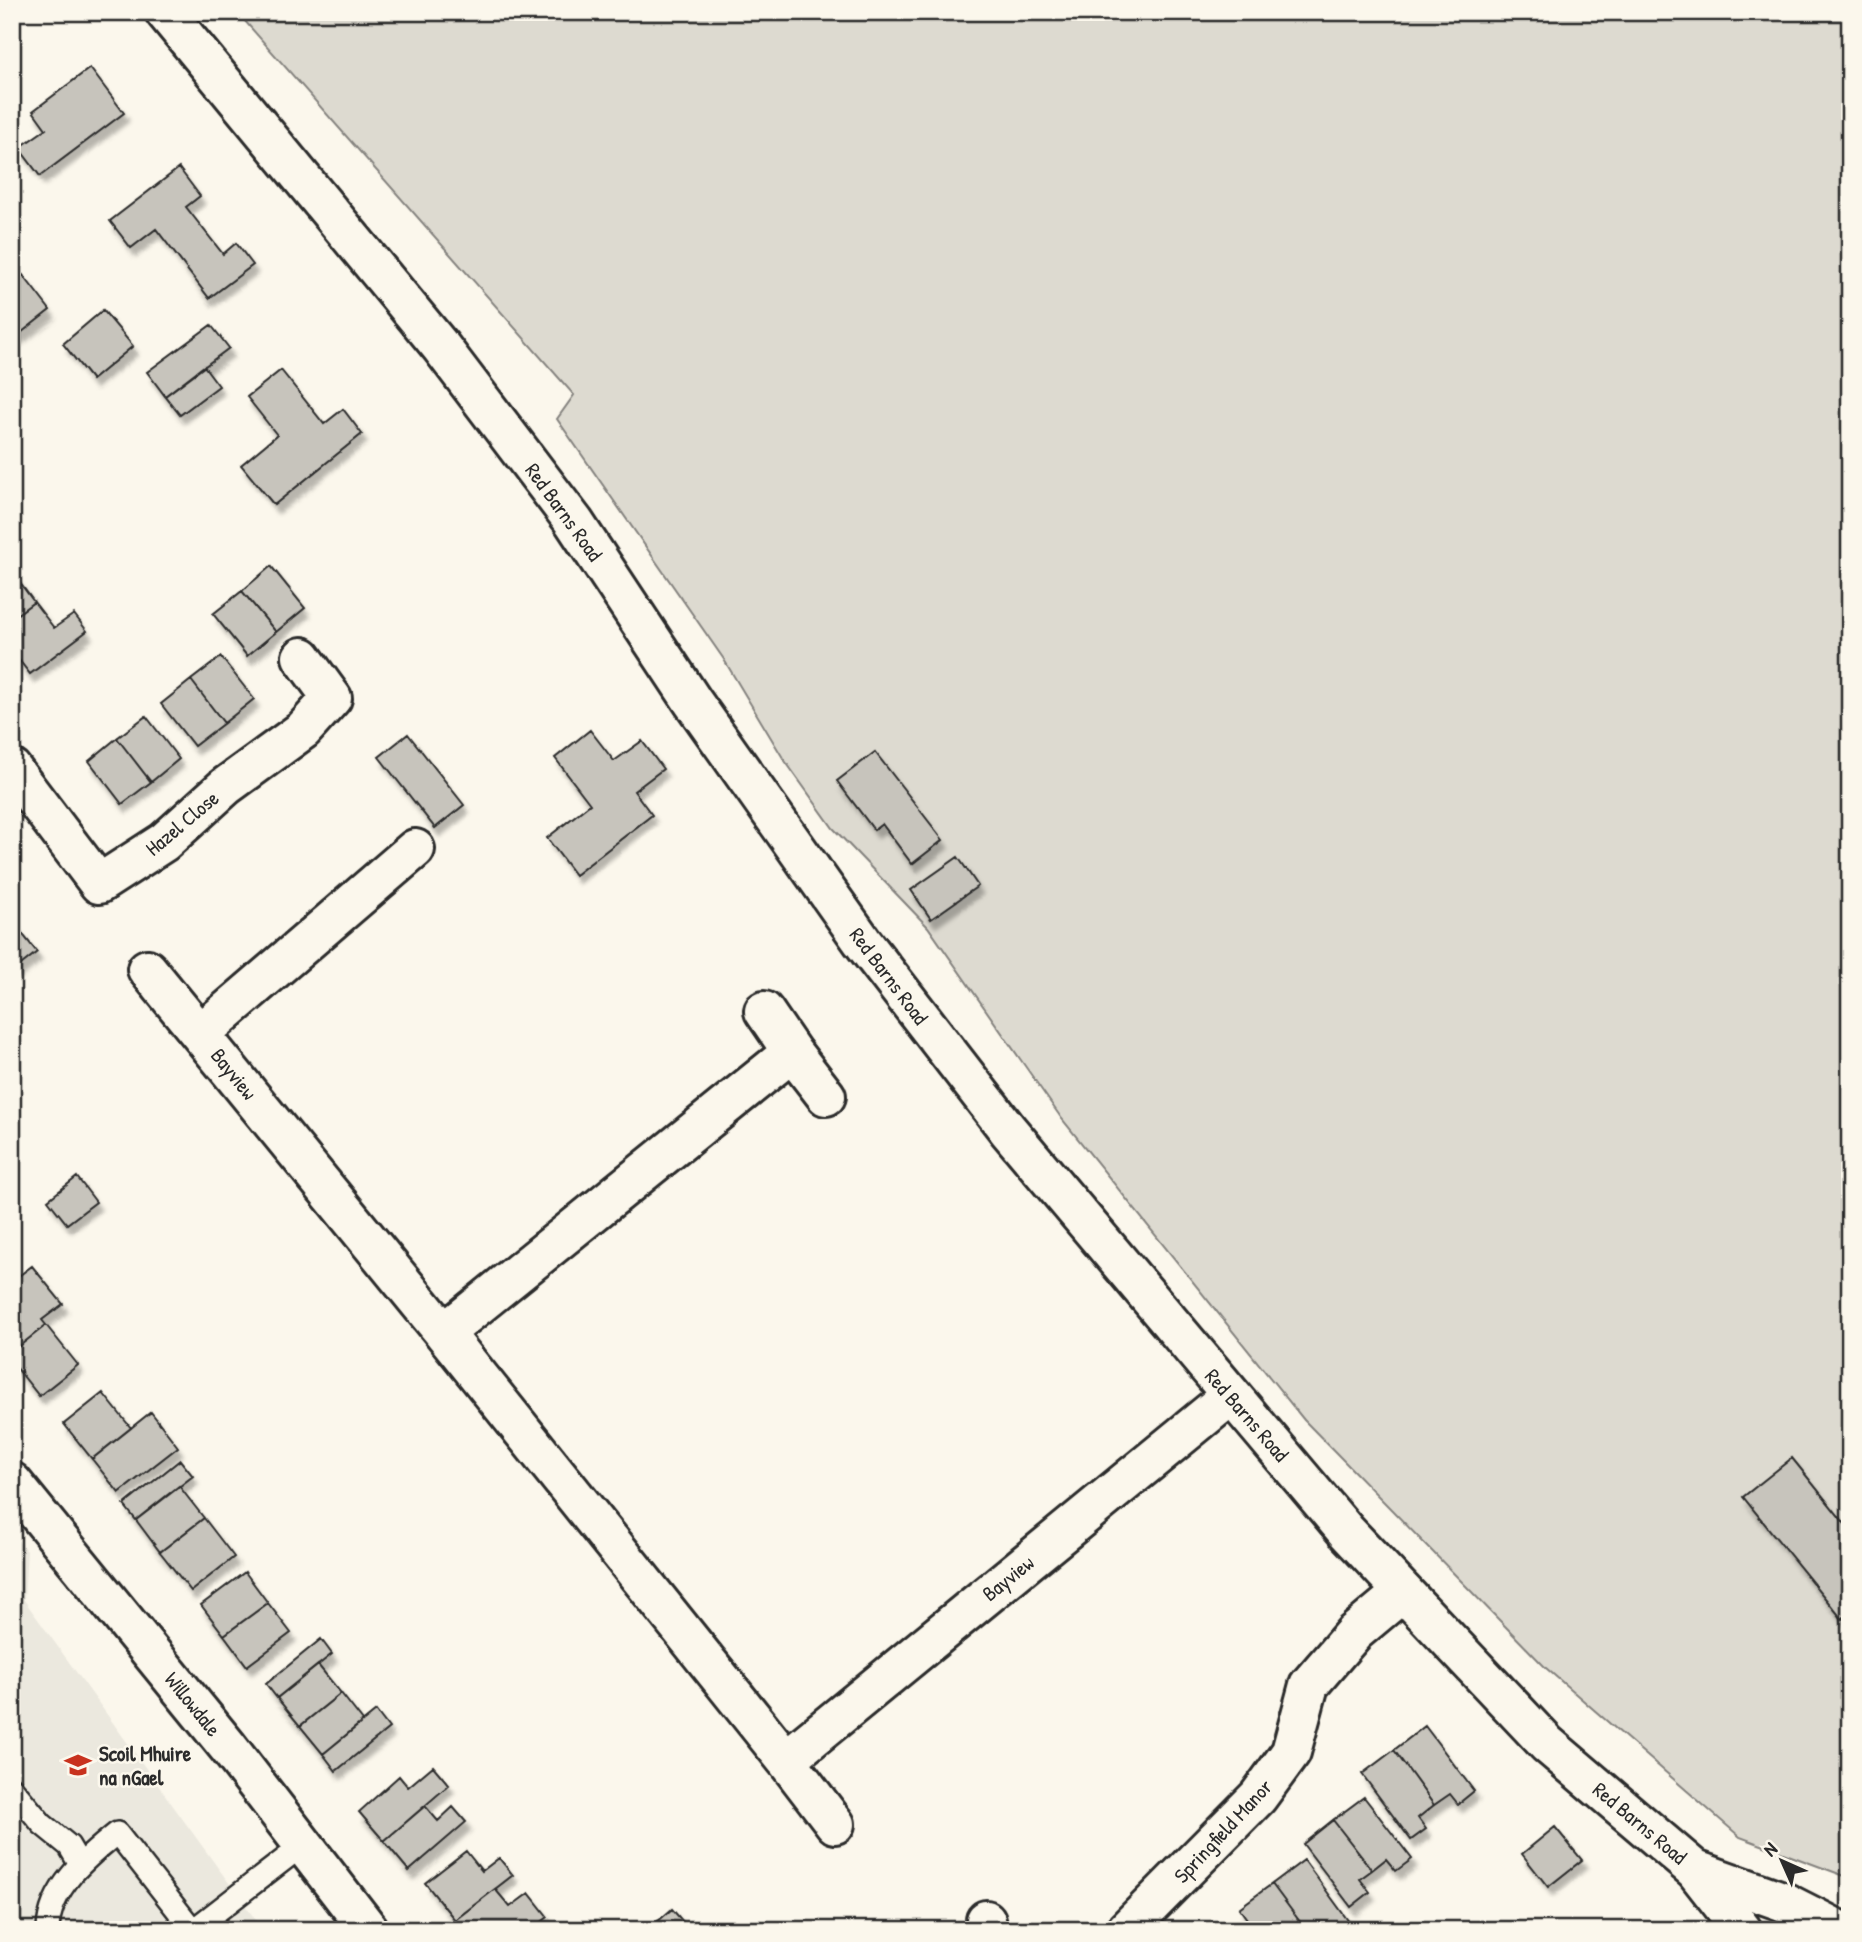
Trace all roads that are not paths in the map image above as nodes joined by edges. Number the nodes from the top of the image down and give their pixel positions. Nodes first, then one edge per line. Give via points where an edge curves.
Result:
1 (165, 12) edge
2 (302, 657) dead end
3 (12, 769) edge
4 (415, 849) dead end
5 (146, 969) dead end
6 (764, 1011) dead end
7 (201, 1033) junction
8 (792, 1052) junction
9 (826, 1096) dead end
10 (444, 1334) junction
11 (1230, 1396) junction
12 (12, 1482) edge
13 (1404, 1592) junction
14 (786, 1760) junction
15 (12, 1788) edge
16 (835, 1824) dead end
17 (303, 1845) junction
18 (79, 1863) junction
19 (1695, 1870) junction
20 (48, 1930) edge
21 (369, 1930) edge
22 (1126, 1930) edge
23 (1742, 1930) edge
24 (1839, 1930) edge

1 - 11 street, Red Barns Road via 441,346 574,522 692,702 862,941 1009,1130
2 - 3 street, Hazel Close via 332,698 303,730 226,786 164,842 99,884
4 - 7 street, Bayview
5 - 7 street
6 - 8 street
7 - 10 street, Bayview
8 - 9 street
8 - 10 street
10 - 14 street, Bayview
11 - 13 street, Red Barns Road
11 - 14 street, Bayview
12 - 17 street, Willowdale
13 - 19 street, Red Barns Road via 1547,1744
13 - 22 street, Springfield Manor via 1345,1642 1309,1685 1291,1752 1258,1797
14 - 16 street, Bayview
15 - 18 lane via 42,1824 69,1846
17 - 18 lane via 193,1930 117,1833
17 - 21 street, Willowdale
18 - 20 lane via 49,1917
19 - 23 street, Red Barns Road
19 - 24 street, Red Barns Road via 1782,1902

